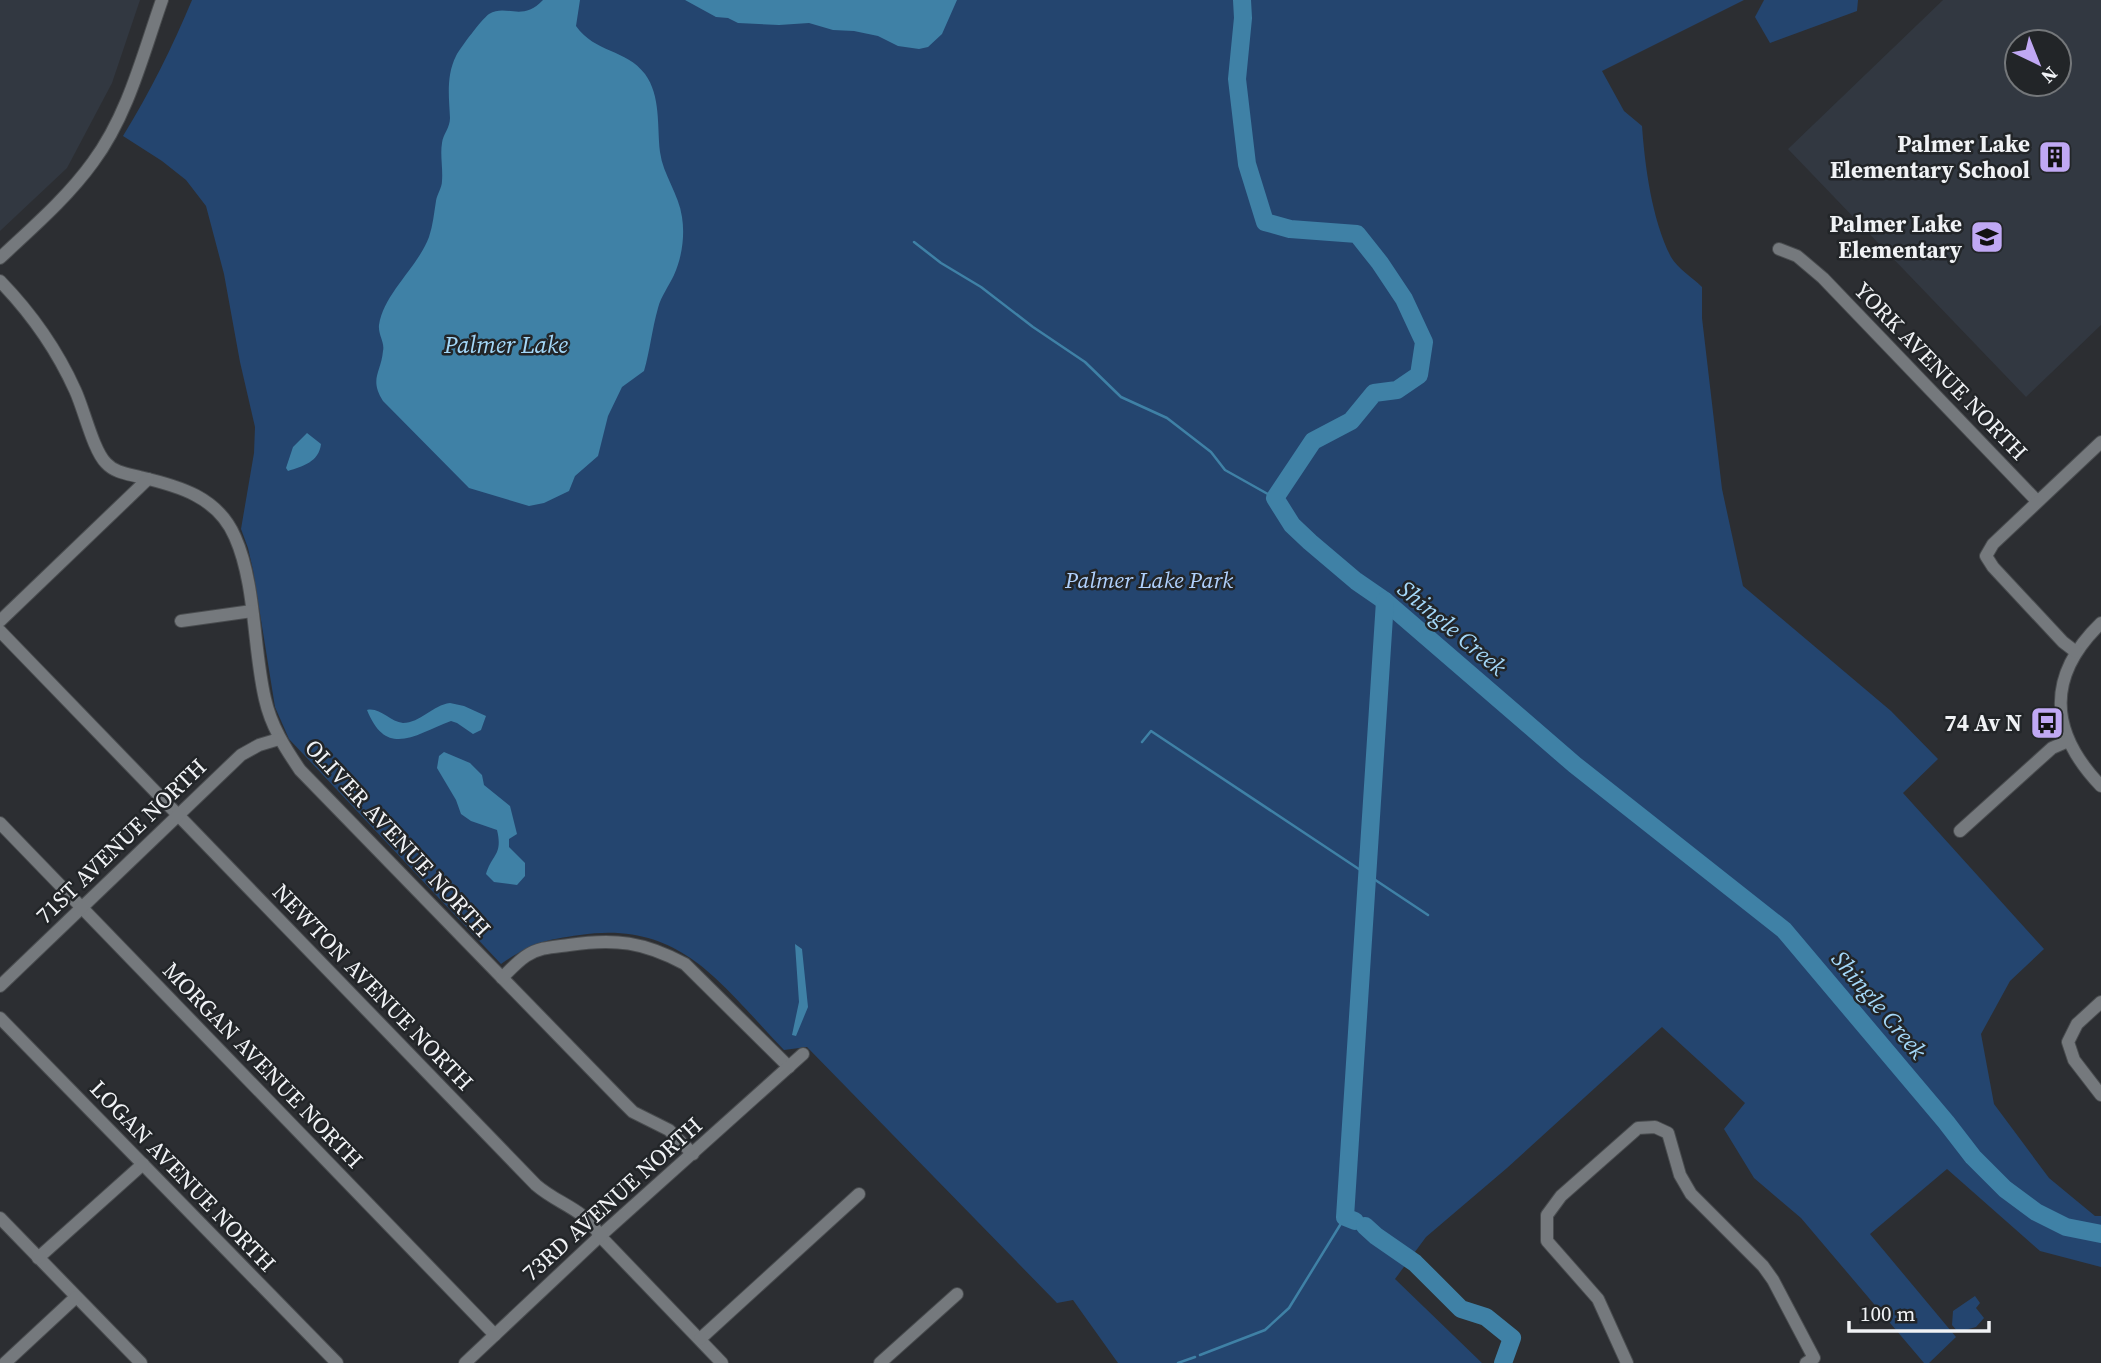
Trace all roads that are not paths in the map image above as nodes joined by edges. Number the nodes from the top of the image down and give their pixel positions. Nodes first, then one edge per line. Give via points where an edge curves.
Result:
1 (162, 0) edge
2 (1779, 249) dead end
3 (0, 258) edge
4 (0, 281) edge
5 (2101, 442) edge
6 (148, 479) junction
7 (2037, 501) junction
8 (252, 611) junction
9 (0, 621) edge
10 (181, 621) dead end
11 (2101, 623) edge
12 (0, 631) edge
13 (2076, 652) junction
14 (279, 739) junction
15 (2068, 741) junction
16 (2101, 786) edge
17 (177, 815) junction
18 (0, 823) edge
19 (1960, 831) dead end
20 (82, 908) junction
21 (502, 978) junction
22 (0, 986) edge
23 (2101, 1002) edge
24 (0, 1018) edge
25 (803, 1054) dead end
26 (789, 1067) junction
27 (2101, 1095) edge
28 (693, 1154) junction
29 (143, 1164) junction
30 (859, 1194) dead end
31 (0, 1218) edge
32 (600, 1236) junction
33 (38, 1258) junction
34 (957, 1294) dead end
35 (76, 1297) junction
36 (495, 1335) junction
37 (699, 1339) junction
38 (1812, 1361) edge
39 (5, 1363) edge
40 (141, 1363) edge
41 (337, 1363) edge
42 (465, 1363) edge
43 (722, 1363) edge
44 (880, 1363) edge
45 (1627, 1363) edge

1 - 3 street via 128,96 104,145 75,185
2 - 7 street, YORK AVENUE NORTH via 1797,256 1823,278
4 - 6 street, OLIVER AVENUE NORTH via 57,355 104,461 121,472
5 - 7 street
6 - 8 street, OLIVER AVENUE NORTH via 185,489 220,513 240,549
6 - 9 street
7 - 13 street via 1986,556
8 - 10 street
8 - 14 street, OLIVER AVENUE NORTH via 265,699
11 - 13 street
12 - 17 street, NEWTON AVENUE NORTH
13 - 15 street via 2062,692
14 - 17 street, 71ST AVENUE NORTH via 241,755
14 - 21 street, OLIVER AVENUE NORTH via 300,770
15 - 16 street
15 - 19 street via 2052,748
17 - 20 street, 71ST AVENUE NORTH
17 - 32 street, NEWTON AVENUE NORTH via 536,1185 583,1214
18 - 20 street, MORGAN AVENUE NORTH
20 - 22 street, 71ST AVENUE NORTH
20 - 36 street, MORGAN AVENUE NORTH
21 - 26 street via 540,949 595,941 642,945 685,964
21 - 28 street, OLIVER AVENUE NORTH via 633,1112 668,1130
23 - 27 street via 2077,1024 2068,1042 2069,1052
24 - 29 street, LOGAN AVENUE NORTH
25 - 26 street, 73RD AVENUE NORTH
26 - 28 street, 73RD AVENUE NORTH
28 - 32 street, 73RD AVENUE NORTH
29 - 33 street
29 - 41 street, LOGAN AVENUE NORTH
30 - 37 street
31 - 33 street
32 - 36 street, 73RD AVENUE NORTH
32 - 37 street, NEWTON AVENUE NORTH
33 - 35 street
34 - 44 street
35 - 39 street
35 - 40 street
36 - 42 street, 73RD AVENUE NORTH
37 - 43 street, NEWTON AVENUE NORTH
38 - 45 street via 1773,1280 1691,1194 1680,1175 1668,1133 1655,1127 1638,1128 1561,1196 1547,1216 1547,1241 1598,1299

